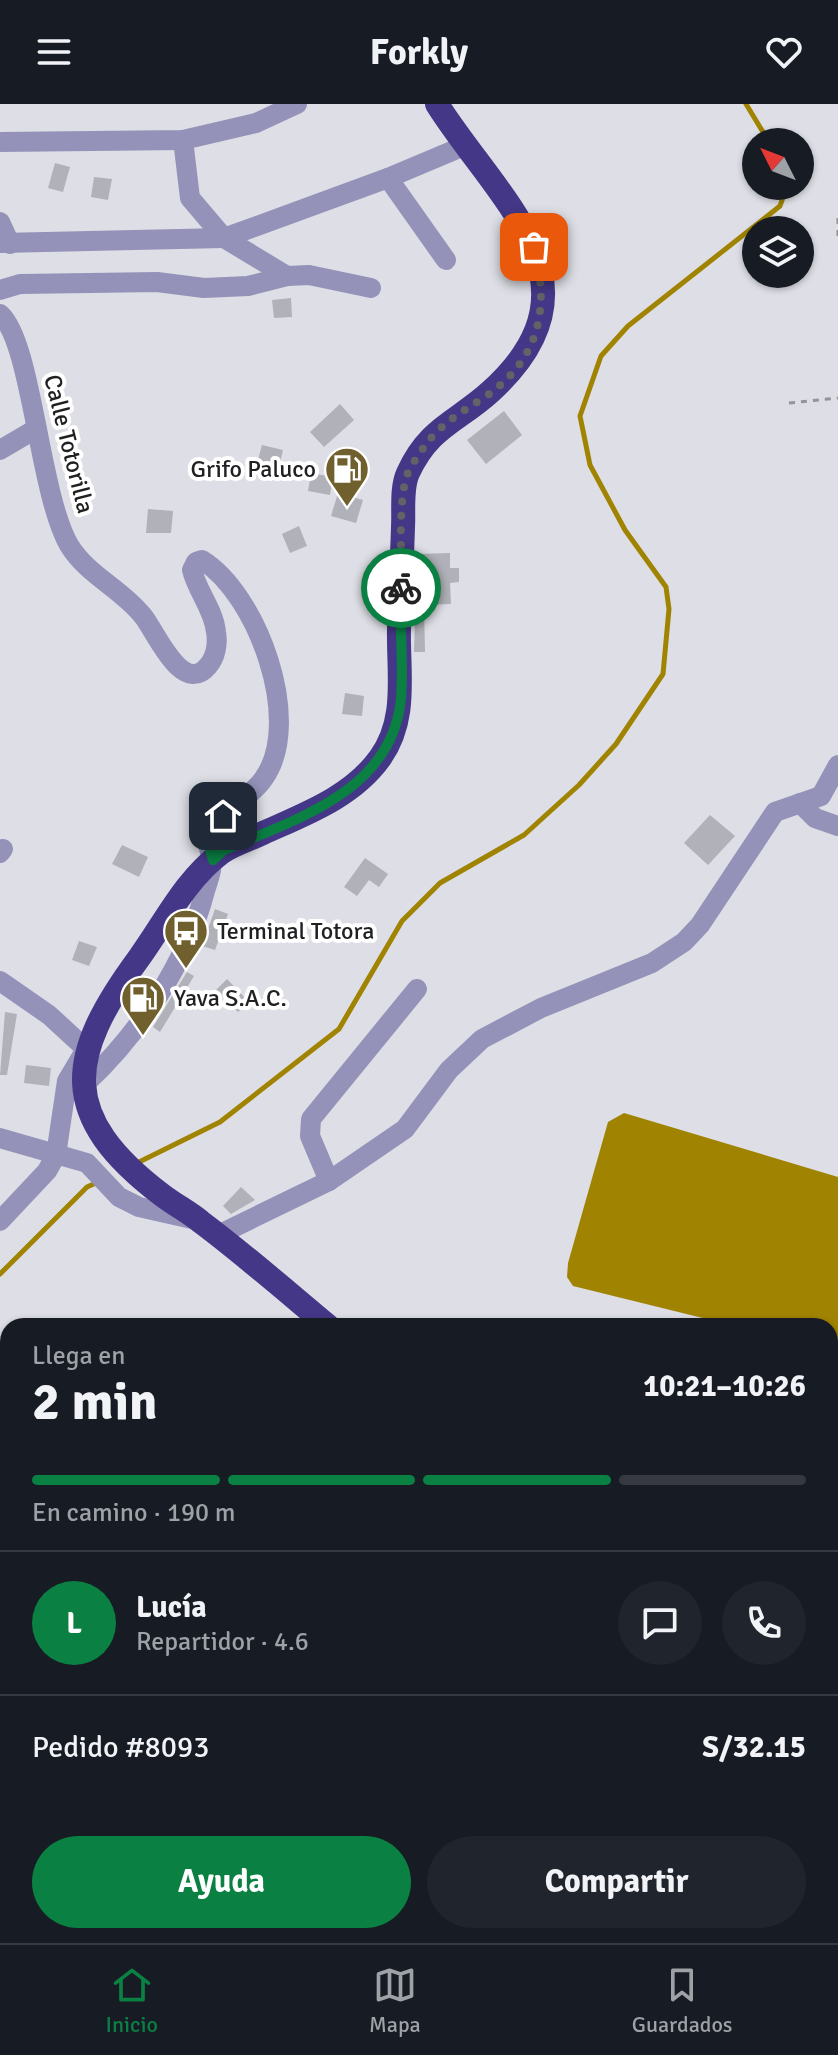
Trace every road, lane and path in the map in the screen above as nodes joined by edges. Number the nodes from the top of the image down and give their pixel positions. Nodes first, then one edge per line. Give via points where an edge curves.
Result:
1 (297, 104) edge
2 (437, 104) edge
3 (183, 140) junction
4 (0, 142) edge
5 (464, 146) junction
6 (388, 178) junction
7 (838, 218) edge
8 (0, 222) edge
9 (224, 238) junction
10 (838, 242) edge
11 (5, 244) edge
12 (446, 260) dead end
13 (287, 276) junction
14 (371, 288) dead end
15 (0, 290) edge
16 (0, 314) edge
17 (838, 398) edge
18 (789, 403) dead end
19 (34, 430) junction
20 (0, 450) edge
21 (838, 765) edge
22 (800, 803) junction
23 (838, 826) edge
24 (213, 860) junction
25 (0, 981) edge
26 (417, 989) dead end
27 (86, 1049) junction
28 (84, 1085) junction
29 (0, 1138) edge
30 (56, 1155) junction
31 (329, 1181) junction
32 (0, 1221) edge
33 (209, 1228) junction
34 (318, 1318) edge

1 - 3 street via 256,123
2 - 5 highway
3 - 4 street
3 - 9 street via 190,198
5 - 6 street
5 - 24 highway via 520,216 534,247 542,280 536,333 526,356 488,395 431,436 406,477 401,697 396,728 381,757 357,785
6 - 9 street
6 - 12 street
7 - 10 path
8 - 11 street
9 - 11 street
9 - 13 street
13 - 14 street via 309,275
13 - 15 street via 248,286 20,284
16 - 19 street, Calle Totorilla via 20,349
17 - 18 path
19 - 20 street
19 - 24 street, Calle Totorilla via 53,507 69,545 92,573 142,614 168,658 195,674 208,668 217,650 216,630 193,575 196,562 202,560 215,569 264,641 278,717 274,749 266,777 209,827 206,838
21 - 22 street via 821,796
22 - 23 street via 815,818
22 - 31 street via 775,812 684,942 652,963 541,1008 482,1039 449,1070 405,1129
24 - 27 highway via 183,891 104,1005
24 - 28 street via 196,925 184,948 131,1034
25 - 27 street
26 - 31 street via 311,1119 310,1136
27 - 28 highway
27 - 30 street via 67,1081
28 - 33 highway via 91,1121 112,1151
29 - 30 street
30 - 32 street
30 - 33 street via 87,1163 119,1197 139,1207
31 - 33 street
33 - 34 highway

